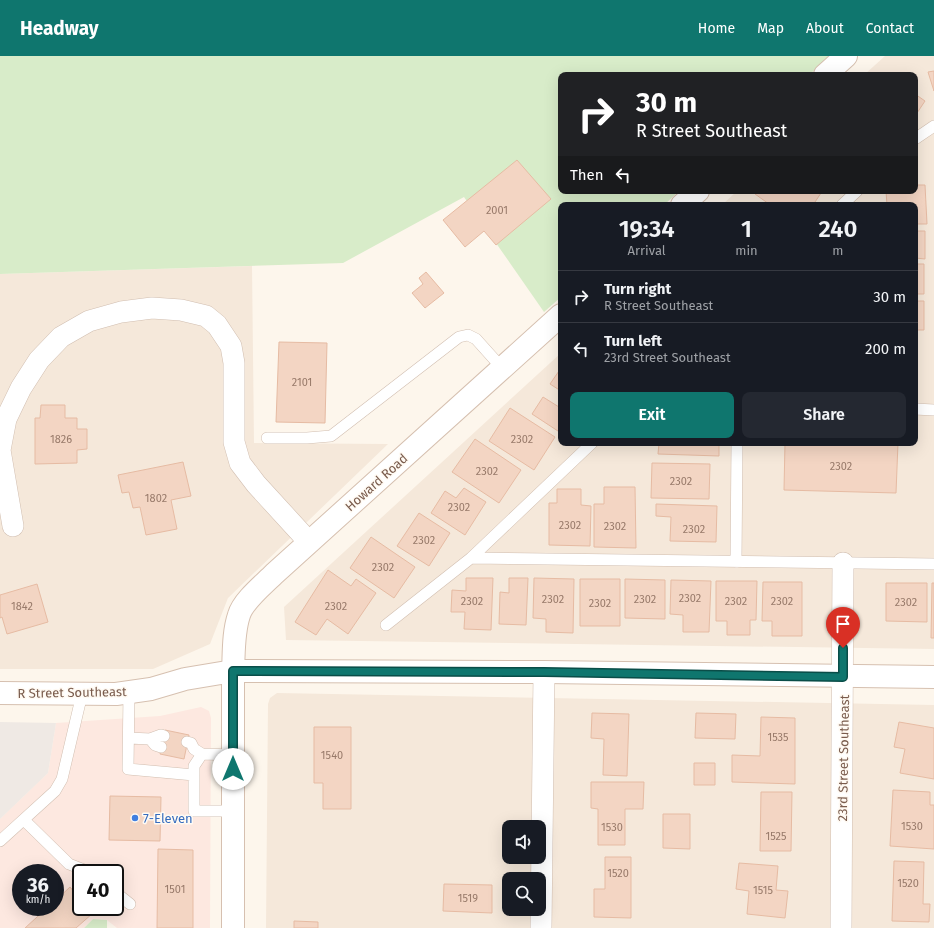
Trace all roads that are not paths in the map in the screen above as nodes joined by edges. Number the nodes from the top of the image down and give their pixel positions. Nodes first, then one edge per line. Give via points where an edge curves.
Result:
1 (846, 56) edge
2 (828, 72) edge
3 (934, 126) edge
4 (918, 137) edge
5 (695, 194) edge
6 (854, 194) edge
7 (685, 202) edge
8 (845, 202) edge
9 (558, 318) edge
10 (502, 368) junction
11 (918, 410) edge
12 (934, 410) edge
13 (267, 438) dead end
14 (589, 446) edge
15 (737, 446) edge
16 (13, 526) dead end
17 (309, 542) junction
18 (471, 558) junction
19 (736, 562) junction
20 (843, 563) junction
21 (934, 564) edge
22 (386, 625) dead end
23 (233, 671) junction
24 (544, 672) junction
25 (843, 677) junction
26 (934, 677) edge
27 (129, 692) junction
28 (0, 693) edge
29 (82, 694) junction
30 (129, 738) junction
31 (163, 741) dead end
32 (233, 755) junction
33 (194, 775) junction
34 (233, 811) junction
35 (24, 820) junction
36 (0, 842) edge
37 (72, 865) edge
38 (124, 899) edge
39 (130, 904) dead end
40 (233, 928) edge
41 (541, 928) edge
42 (841, 928) edge

1 - 2 street
3 - 4 lane
5 - 7 street
6 - 8 lane
9 - 10 street, Howard Road
10 - 13 lane via 476,339 468,335 459,336 331,436
10 - 17 street, Howard Road
11 - 12 lane
14 - 18 lane
15 - 19 lane
16 - 17 street via 0,450 6,419 21,388 39,360 61,337 89,321 121,312 152,308 182,310 206,316 217,325 231,346 234,363 234,442 240,463
17 - 23 street, Howard Road via 254,593 239,613
18 - 19 lane
18 - 22 lane
19 - 20 lane
20 - 21 lane
20 - 25 street, 23rd Street Southeast
23 - 24 street, R Street Southeast
23 - 27 street, R Street Southeast
23 - 32 street, Howard Road
24 - 25 street, R Street Southeast
24 - 41 street
25 - 26 street, R Street Southeast
25 - 42 street, 23rd Street Southeast
27 - 29 street, R Street Southeast
27 - 30 lane
28 - 29 street, R Street Southeast
29 - 35 lane via 62,779 55,791
30 - 31 lane via 150,740 156,745
30 - 33 lane via 128,769
32 - 33 lane via 192,749
32 - 34 street, Howard Road
33 - 34 lane via 194,811
34 - 40 street, Howard Road
35 - 36 lane
35 - 37 lane
38 - 39 lane

